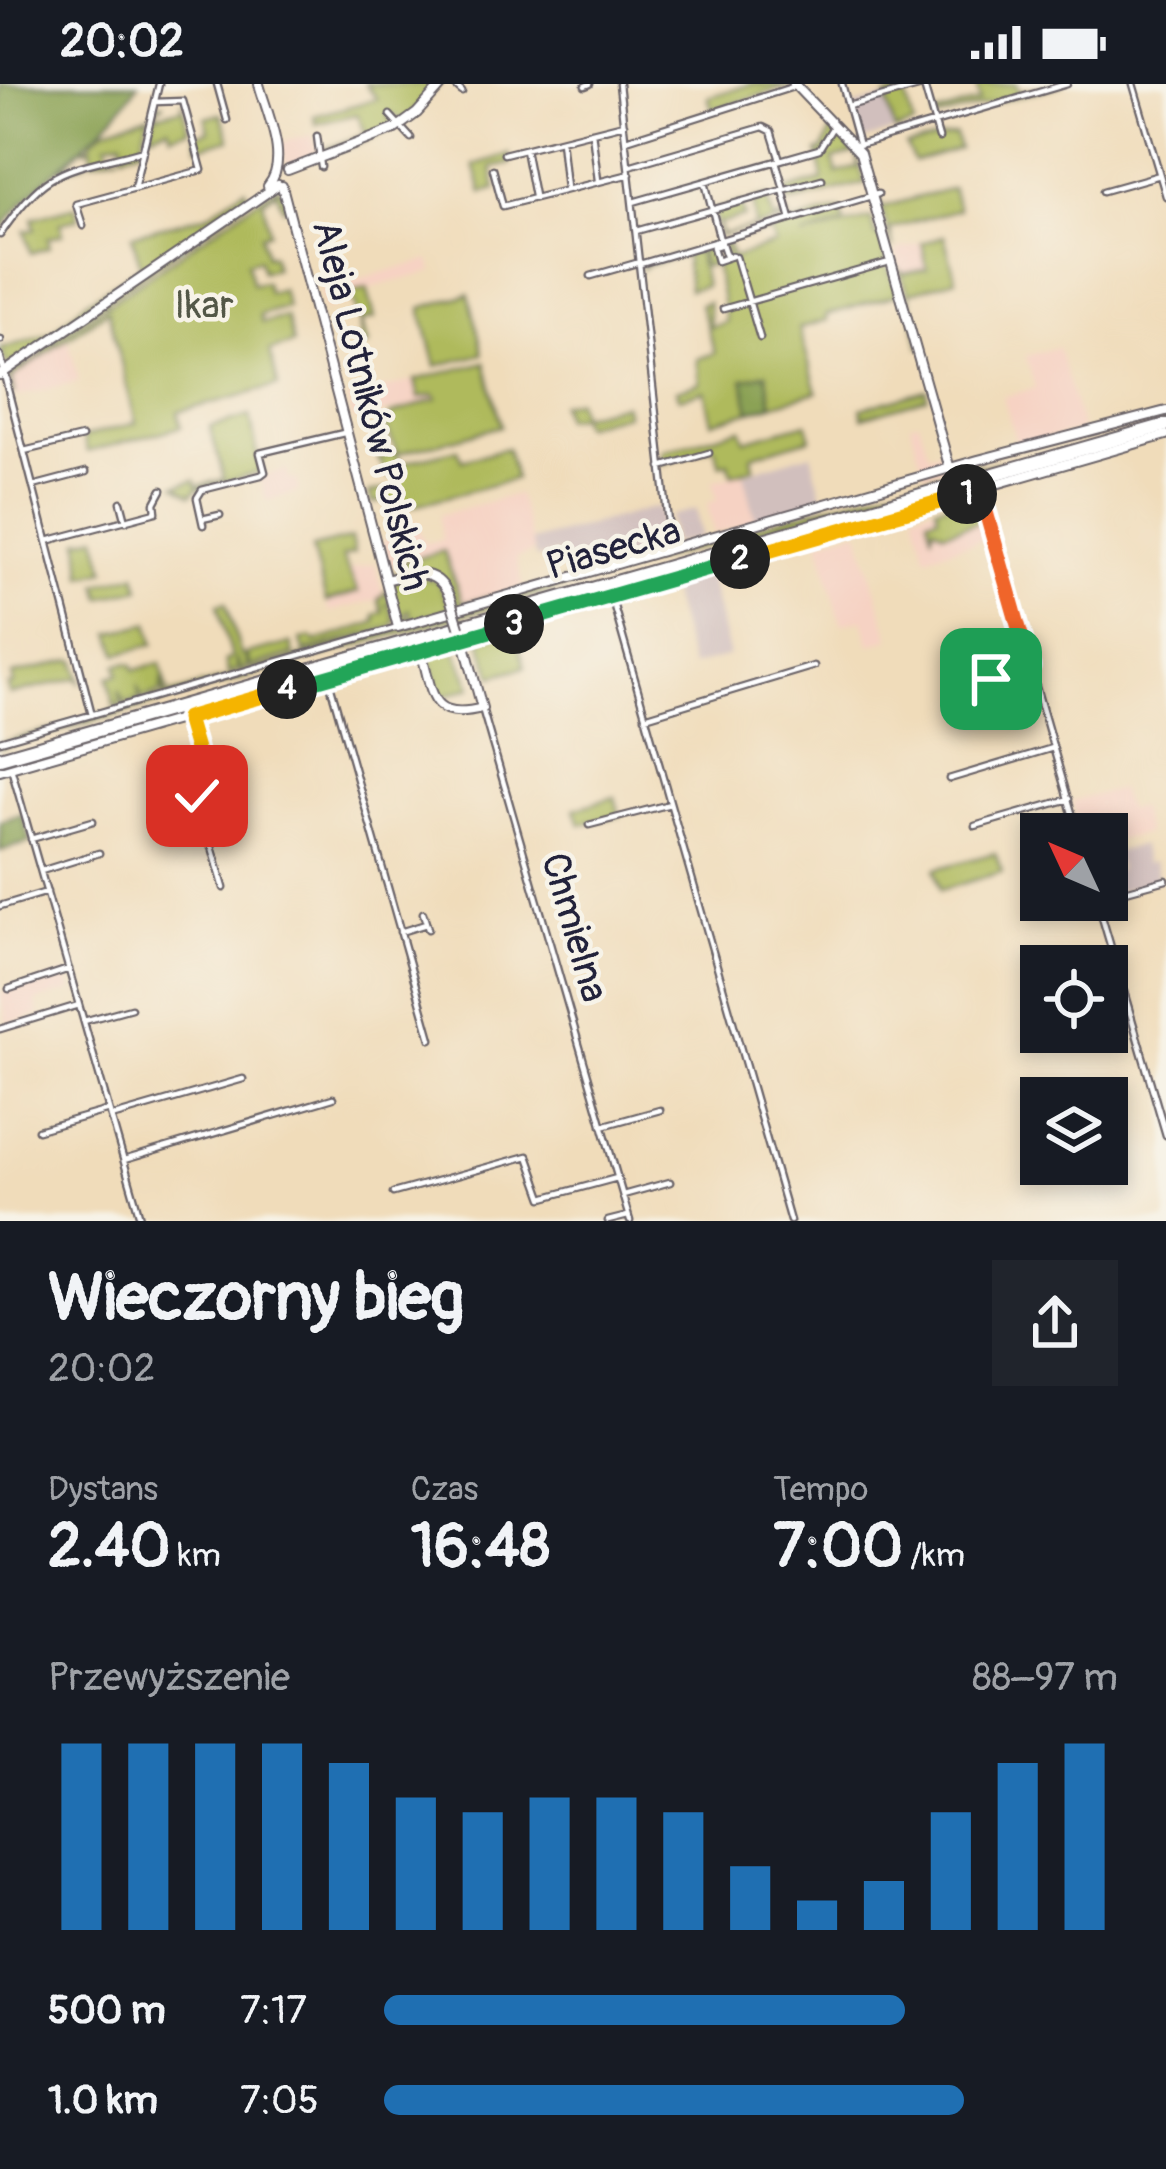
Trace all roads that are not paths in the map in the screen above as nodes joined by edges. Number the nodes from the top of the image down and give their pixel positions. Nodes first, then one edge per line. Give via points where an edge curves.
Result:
1 (159, 84) edge
2 (217, 84) edge
3 (259, 84) edge
4 (442, 84) edge
5 (452, 84) edge
6 (619, 84) edge
7 (842, 84) edge
8 (925, 84) edge
9 (1133, 84) edge
10 (795, 85) edge
11 (1064, 85) edge
12 (462, 92) dead end
13 (1063, 94) dead end
14 (155, 102) junction
15 (848, 106) junction
16 (390, 115) dead end
17 (226, 120) dead end
18 (934, 122) junction
19 (624, 124) junction
20 (834, 125) junction
21 (400, 126) junction
22 (592, 132) junction
23 (316, 136) dead end
24 (411, 137) dead end
25 (939, 138) dead end
26 (561, 140) junction
27 (626, 140) junction
28 (856, 145) junction
29 (525, 149) junction
30 (143, 150) junction
31 (504, 154) dead end
32 (778, 160) junction
33 (321, 162) junction
34 (494, 170) dead end
35 (629, 170) junction
36 (1160, 175) junction
37 (283, 177) junction
38 (822, 179) dead end
39 (598, 182) junction
40 (705, 182) junction
41 (134, 188) junction
42 (566, 190) junction
43 (783, 190) junction
44 (1102, 191) dead end
45 (876, 195) junction
46 (1166, 196) edge
47 (534, 199) junction
48 (633, 202) junction
49 (712, 210) junction
50 (791, 220) junction
51 (83, 226) dead end
52 (636, 231) junction
53 (0, 235) edge
54 (721, 242) junction
55 (736, 257) dead end
56 (640, 263) junction
57 (886, 263) dead end
58 (591, 276) dead end
59 (749, 302) junction
60 (723, 309) dead end
61 (760, 338) dead end
62 (0, 357) edge
63 (3, 373) edge
64 (1166, 418) edge
65 (348, 432) junction
66 (1166, 435) edge
67 (82, 437) dead end
68 (24, 451) junction
69 (709, 453) dead end
70 (661, 467) junction
71 (950, 469) junction
72 (86, 472) dead end
73 (33, 486) junction
74 (162, 490) dead end
75 (983, 490) junction
76 (121, 502) dead end
77 (156, 512) junction
78 (220, 515) dead end
79 (126, 521) junction
80 (160, 522) dead end
81 (47, 541) junction
82 (671, 550) junction
83 (386, 580) junction
84 (611, 596) junction
85 (398, 627) junction
86 (421, 651) junction
87 (814, 666) dead end
88 (1030, 667) junction
89 (328, 677) junction
90 (991, 679) dead end
91 (482, 708) junction
92 (92, 715) junction
93 (645, 717) junction
94 (187, 718) junction
95 (1053, 748) junction
96 (3, 756) edge
97 (949, 778) dead end
98 (1069, 800) junction
99 (670, 804) junction
100 (1072, 813) edge
101 (93, 821) dead end
102 (590, 825) dead end
103 (975, 826) dead end
104 (31, 839) junction
105 (99, 853) dead end
106 (40, 871) junction
107 (1166, 880) edge
108 (224, 888) dead end
109 (1128, 890) edge
110 (47, 892) junction
111 (0, 906) edge
112 (423, 913) dead end
113 (1103, 921) edge
114 (400, 932) junction
115 (69, 969) junction
116 (9, 989) dead end
117 (79, 1005) junction
118 (131, 1008) dead end
119 (84, 1021) junction
120 (0, 1029) edge
121 (431, 1039) dead end
122 (242, 1079) dead end
123 (1166, 1093) edge
124 (1154, 1096) junction
125 (333, 1098) dead end
126 (660, 1110) dead end
127 (110, 1113) junction
128 (602, 1126) junction
129 (38, 1130) dead end
130 (1166, 1135) edge
131 (124, 1160) junction
132 (617, 1178) junction
133 (670, 1182) dead end
134 (393, 1193) dead end
135 (622, 1196) junction
136 (629, 1218) edge
137 (141, 1221) edge
138 (608, 1221) edge
139 (790, 1221) edge

1 - 14 street
2 - 17 street
3 - 37 street, Aleja Lotników Polskich
4 - 21 street
5 - 12 street
6 - 19 street
7 - 15 street
8 - 15 street
8 - 18 street
9 - 36 street
10 - 20 street
10 - 27 street
11 - 13 street
11 - 18 street
14 - 30 street
14 - 41 street via 184,100 202,170
15 - 28 street
16 - 21 street
18 - 25 street
18 - 28 street
19 - 22 street
19 - 27 street
20 - 28 street
20 - 32 street via 820,148
21 - 24 street
21 - 33 street
22 - 26 street
22 - 39 street
23 - 33 street
26 - 29 street
26 - 42 street
27 - 35 street
28 - 45 street
29 - 31 street
29 - 47 street
30 - 41 street
30 - 53 street via 46,178
32 - 35 street via 763,127
32 - 40 street
32 - 43 street
33 - 37 street
34 - 47 street via 502,206
35 - 39 street
35 - 48 street
36 - 44 street
36 - 46 street
37 - 63 street
37 - 65 street, Aleja Lotników Polskich
38 - 43 street
39 - 42 street
40 - 48 street
40 - 49 street
41 - 51 street via 76,204
42 - 47 street
43 - 49 street
43 - 50 street
45 - 50 street
45 - 71 street
48 - 52 street
49 - 52 street
49 - 54 street
50 - 54 street
52 - 56 street
54 - 56 street
55 - 59 street
56 - 58 street
56 - 70 street
57 - 59 street
59 - 60 street
59 - 61 street
62 - 63 street
63 - 68 street
64 - 71 street
64 - 96 highway, Piasecka
65 - 78 street via 260,453 265,472 202,490 203,522
65 - 83 street, Aleja Lotników Polskich
66 - 75 street
67 - 68 street
68 - 73 street
69 - 70 street
70 - 82 street
71 - 82 street
72 - 73 street
73 - 81 street
74 - 77 street
75 - 84 street
75 - 88 street
76 - 79 street
77 - 79 street
77 - 80 street
79 - 81 street
81 - 92 street
82 - 85 street
83 - 85 street, Aleja Lotników Polskich
83 - 91 street, Chmielna, bridge via 430,574 442,582
84 - 86 street
84 - 93 street
85 - 92 street
86 - 89 street
86 - 91 street via 442,709
87 - 93 street
88 - 90 street
88 - 95 street
89 - 94 street
89 - 114 street
91 - 128 street, Chmielna
92 - 96 street
93 - 99 street
94 - 96 street
94 - 108 street via 203,773 194,785
95 - 97 street
95 - 98 street
96 - 104 street
98 - 100 street
98 - 103 street
99 - 102 street
99 - 139 street
101 - 104 street
104 - 106 street
105 - 106 street
106 - 110 street
107 - 109 street
110 - 111 street
110 - 115 street
112 - 114 street via 427,926
113 - 124 street
114 - 121 street
115 - 116 street
115 - 117 street
117 - 119 street
117 - 120 street
118 - 119 street
119 - 127 street
122 - 127 street
123 - 124 street
124 - 130 street
125 - 131 street
126 - 128 street
127 - 129 street
127 - 131 street
128 - 132 street, Chmielna
131 - 137 street
132 - 134 street via 543,1198 528,1156
132 - 135 street, Chmielna
133 - 135 street
135 - 136 street, Chmielna
136 - 138 street

